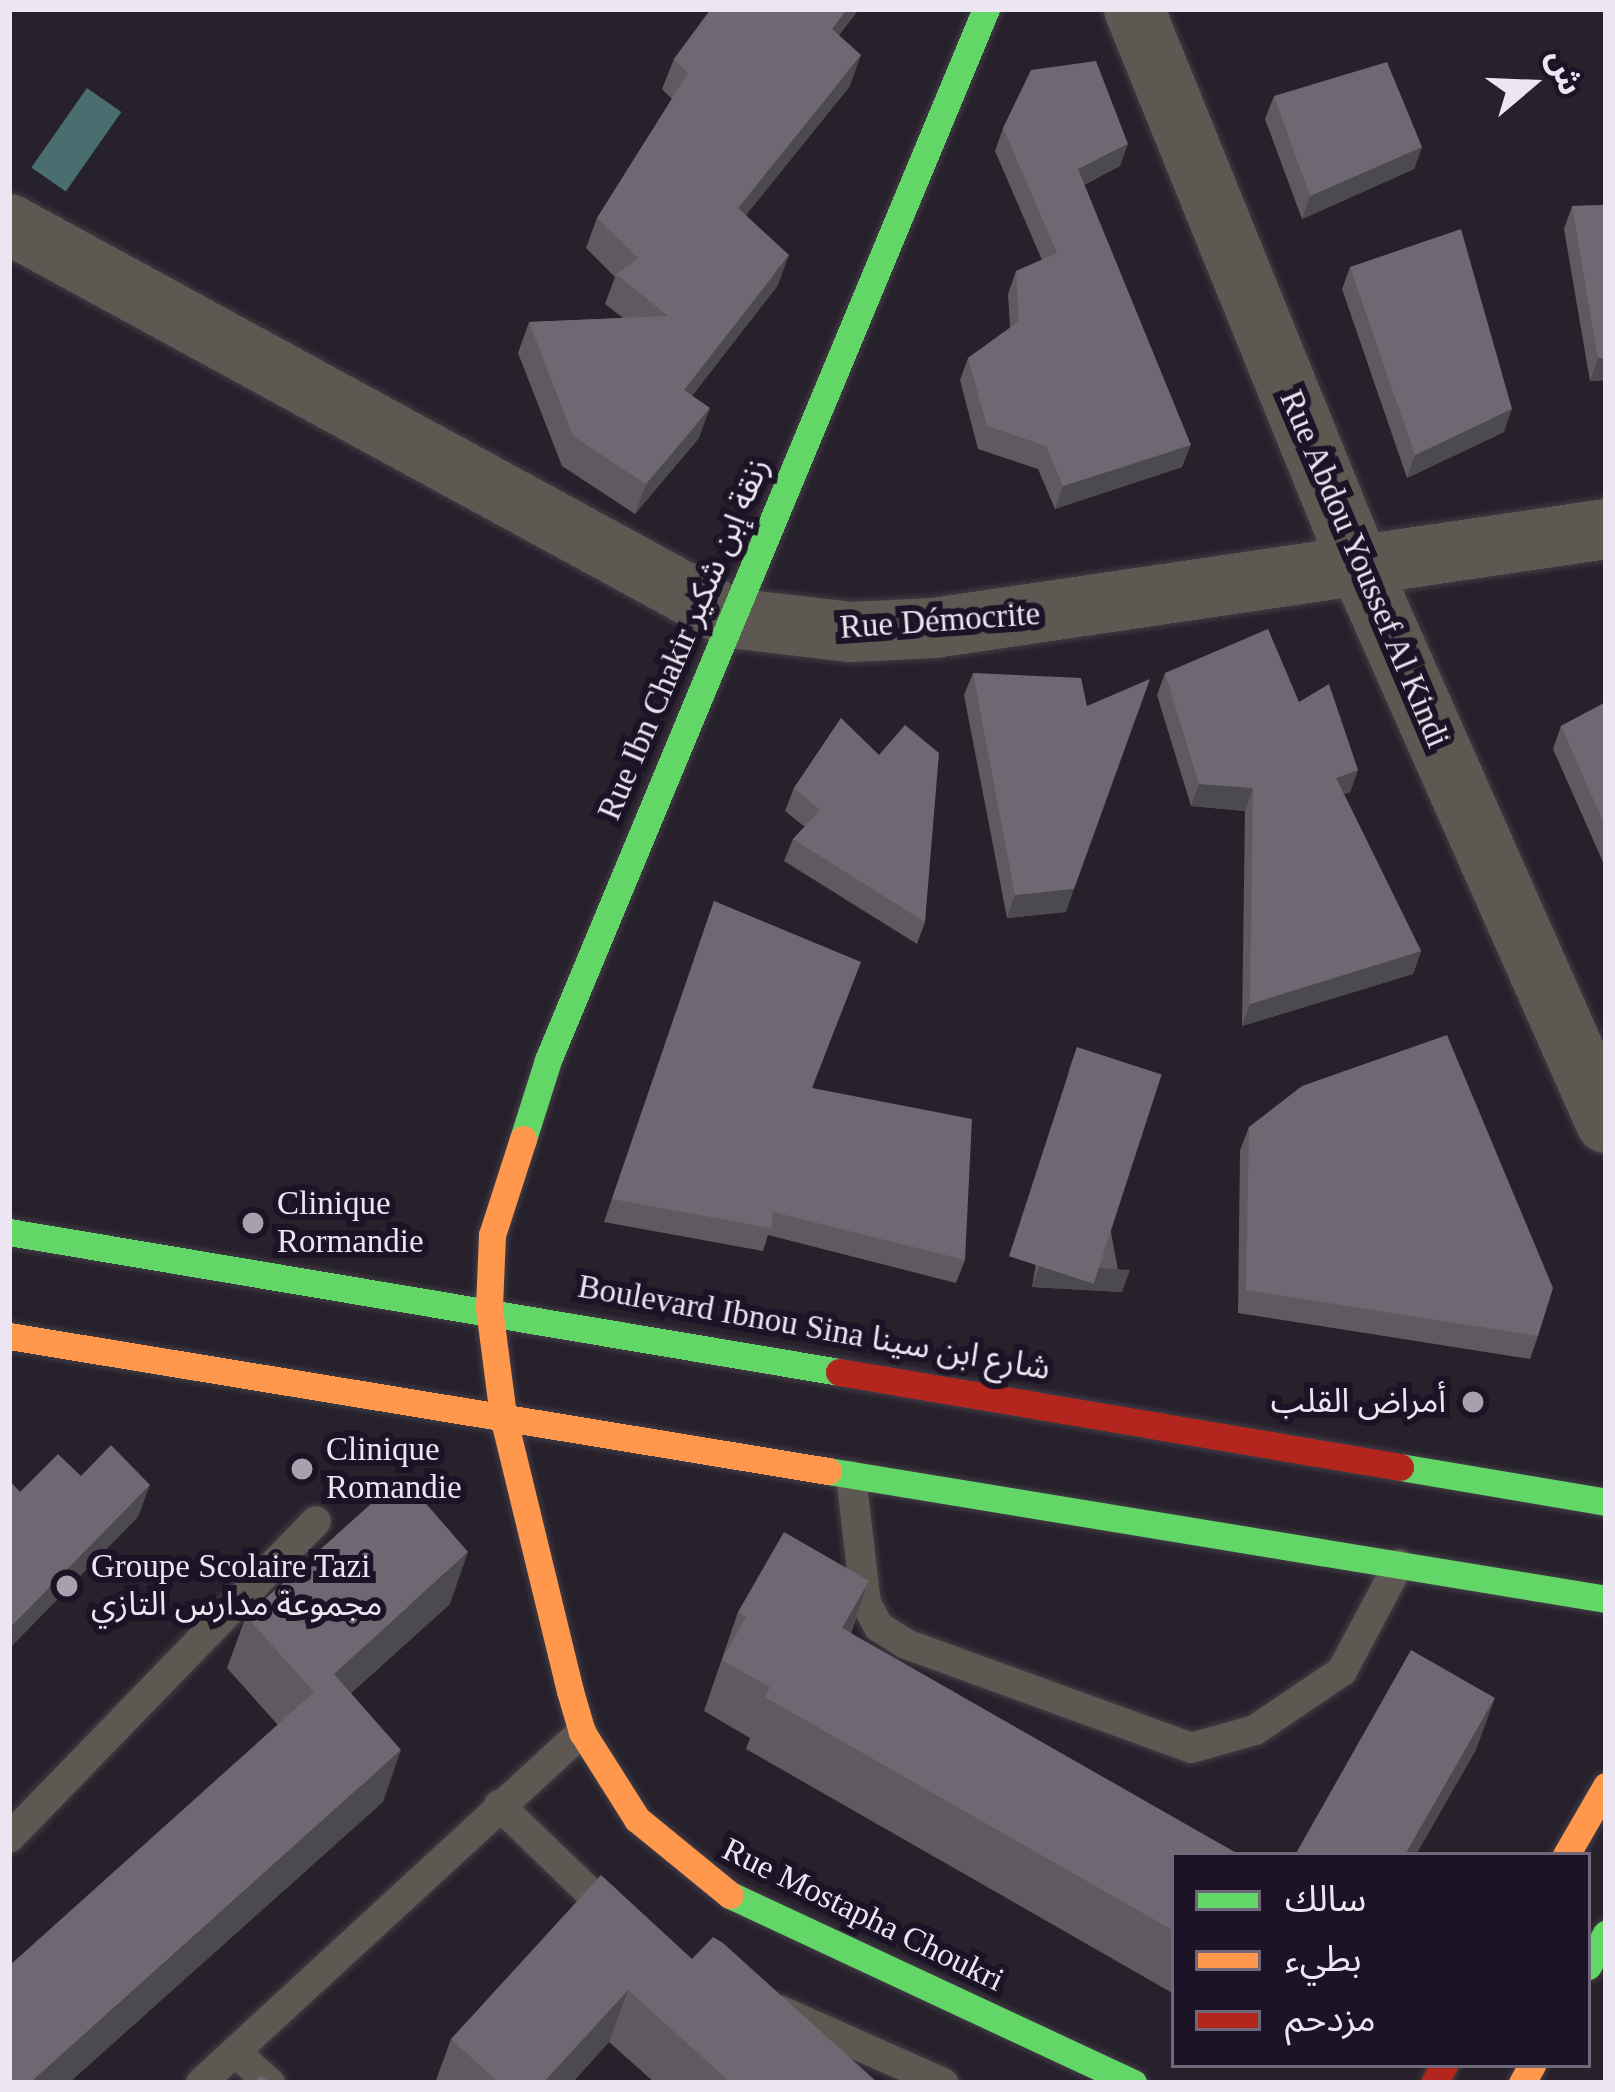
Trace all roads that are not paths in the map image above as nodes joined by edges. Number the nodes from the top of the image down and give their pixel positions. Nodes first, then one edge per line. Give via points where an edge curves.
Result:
1 (986, 9) edge
2 (1134, 9) edge
3 (9, 224) edge
4 (1606, 529) edge
5 (1360, 567) junction
6 (731, 618) junction
7 (1606, 1123) edge
8 (9, 1232) edge
9 (490, 1308) junction
10 (9, 1336) edge
11 (503, 1417) junction
12 (851, 1475) junction
13 (1606, 1502) edge
14 (316, 1521) dead end
15 (1399, 1564) junction
16 (1606, 1599) edge
17 (582, 1732) junction
18 (1606, 1786) edge
19 (499, 1805) junction
20 (9, 1838) edge
21 (1568, 1852) edge
22 (1606, 1934) edge
23 (641, 1935) edge
24 (1591, 1961) edge
25 (749, 1997) edge
26 (235, 2052) junction
27 (201, 2083) edge
28 (269, 2083) edge
29 (944, 2083) edge
30 (1133, 2083) edge

1 - 6 main road, Rue Ibn Chakir زنقة إبن شكير
2 - 5 street, Rue Abdou Youssef Al Kindi
3 - 6 street, Rue Démocrite
4 - 5 street, Rue Démocrite
5 - 6 street, Rue Démocrite via 934,628 851,632
5 - 7 street, Rue Abdou Youssef Al Kindi
6 - 9 main road, Rue Ibn Chakir زنقة إبن شكير via 541,1082 492,1235
8 - 9 main road, Boulevard Ibnou Sina شارع ابن سينا
9 - 11 main road, Rue Ibn Chakir زنقة إبن شكير
9 - 13 main road, Boulevard Ibnou Sina شارع ابن سينا
10 - 11 main road
11 - 12 main road
11 - 17 main road, Rue Mostapha Choukri
12 - 15 main road
12 - 15 lane via 866,1603 879,1627 906,1644 1191,1748 1255,1730 1342,1671
14 - 20 lane
15 - 16 main road
17 - 19 lane
17 - 30 main road, Rue Mostapha Choukri via 638,1819 695,1874
18 - 21 main road
19 - 23 lane via 593,1901
19 - 26 lane
22 - 24 main road
25 - 29 lane
26 - 27 lane
26 - 28 lane

